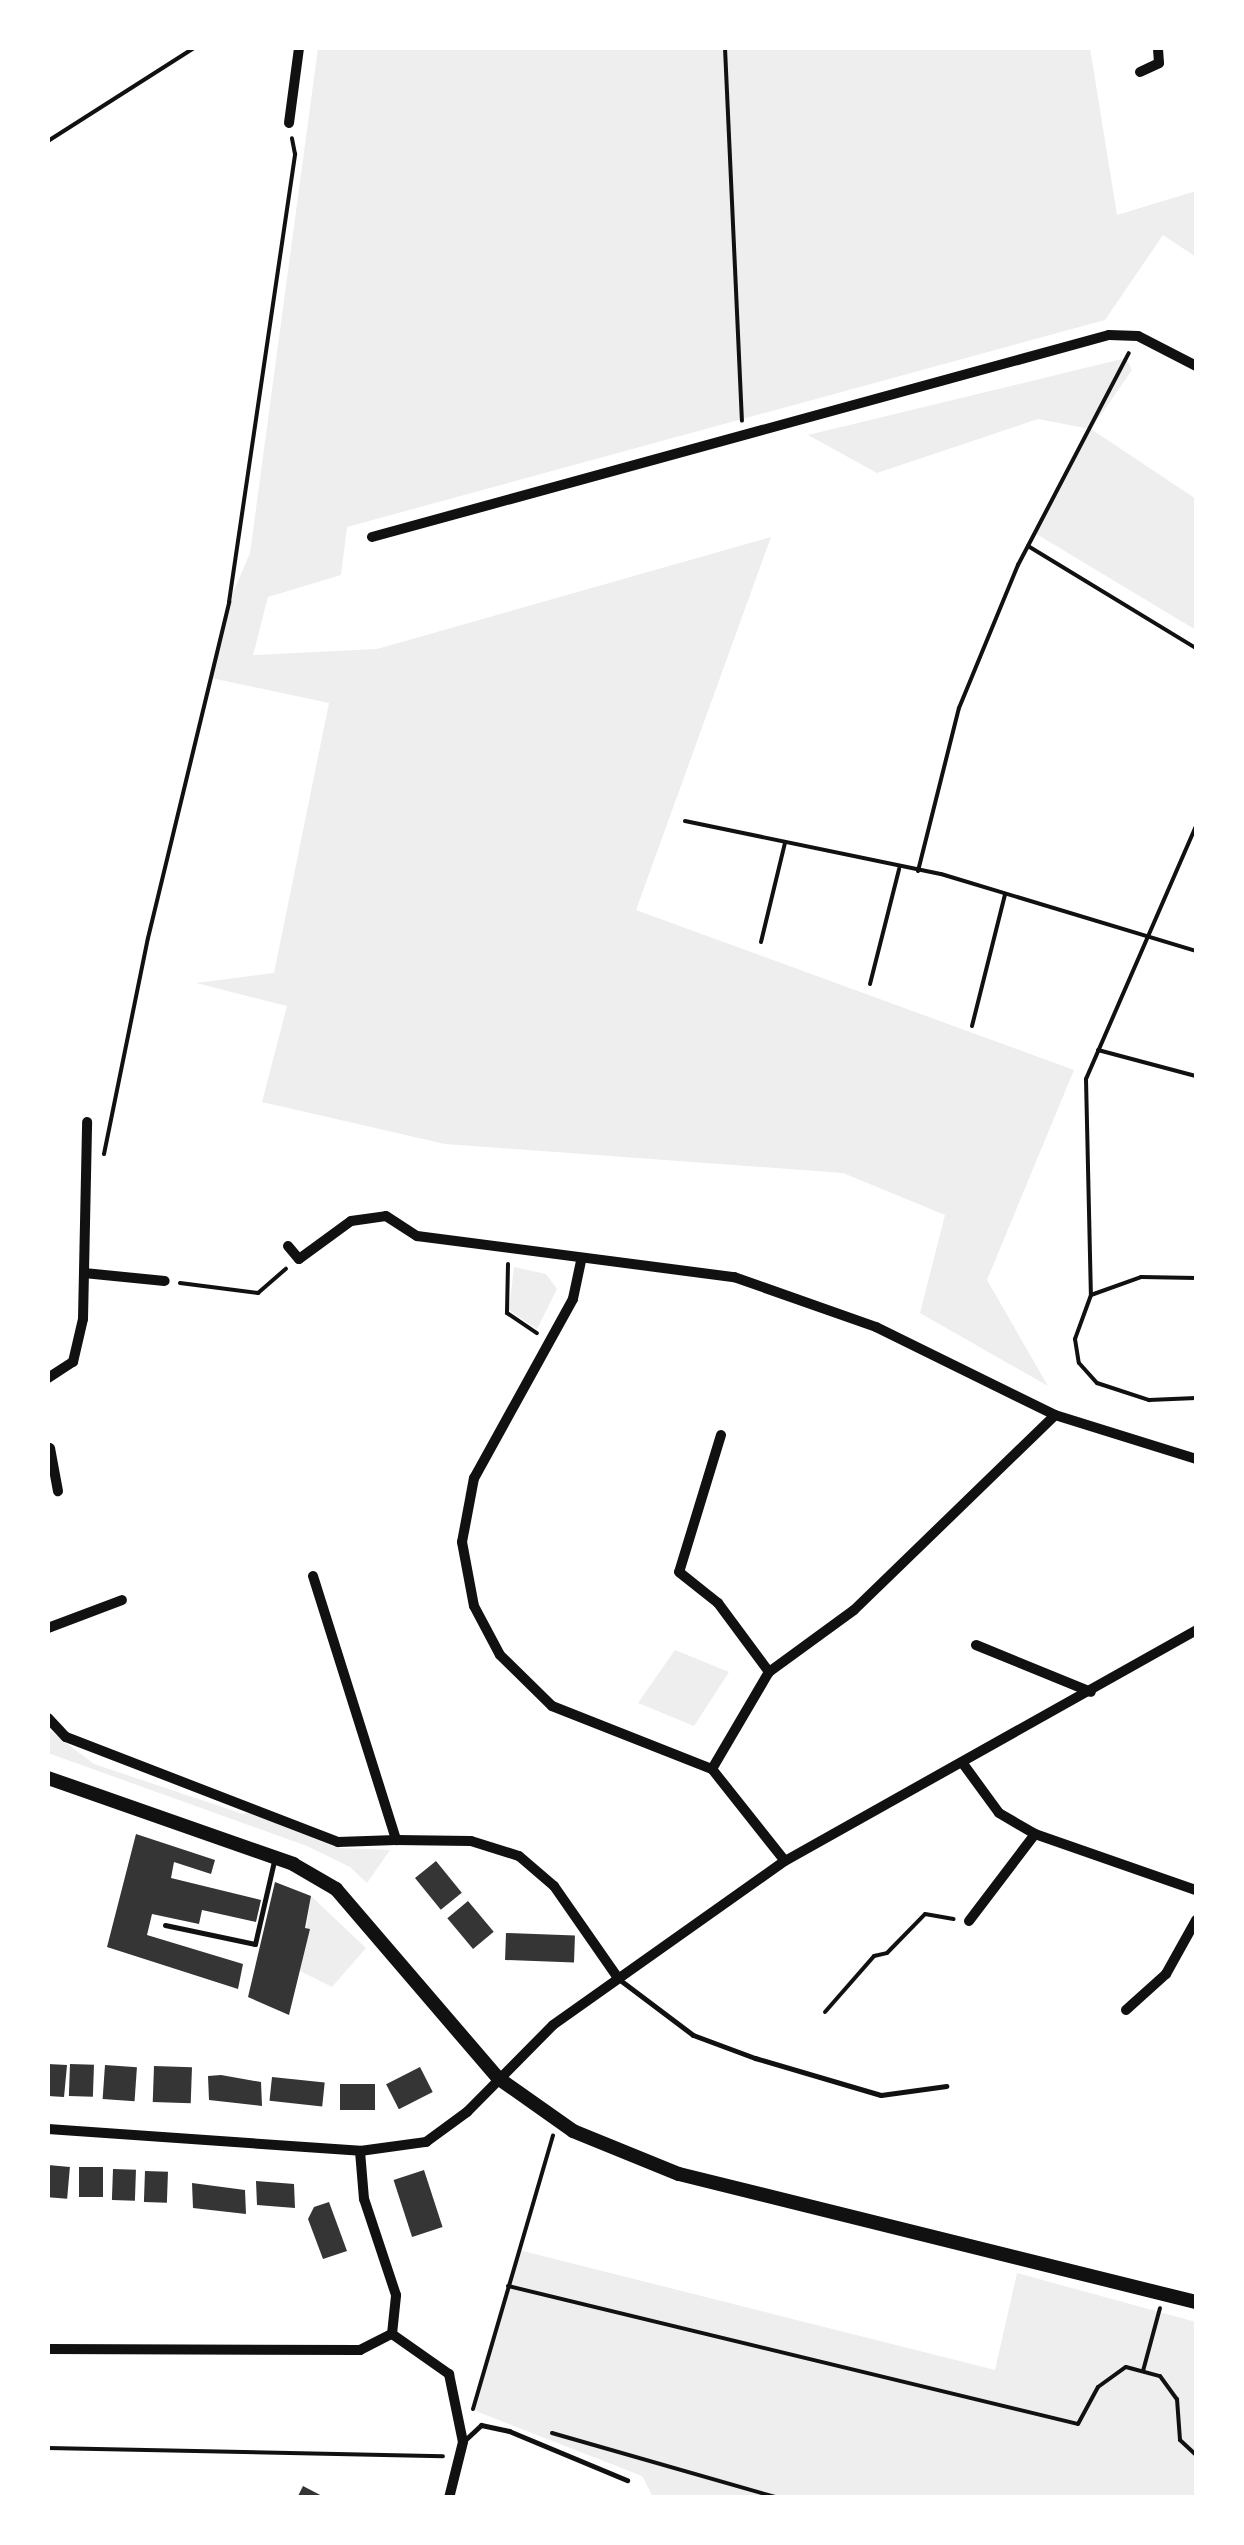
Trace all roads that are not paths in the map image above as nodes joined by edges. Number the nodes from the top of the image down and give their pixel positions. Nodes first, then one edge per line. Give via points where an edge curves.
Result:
1 (300, 48) edge
2 (1158, 48) edge
3 (1140, 72) dead end
4 (289, 124) road end
5 (1196, 366) edge
6 (372, 537) dead end
7 (88, 1122) dead end
8 (288, 1246) dead end
9 (582, 1262) junction
10 (84, 1273) junction
11 (165, 1281) road end
12 (48, 1378) edge
13 (1055, 1416) junction
14 (721, 1435) dead end
15 (50, 1448) edge
16 (1196, 1460) edge
17 (52, 1479) edge
18 (58, 1491) dead end
19 (313, 1576) dead end
20 (122, 1600) dead end
21 (48, 1628) edge
22 (1196, 1630) edge
23 (976, 1645) dead end
24 (769, 1672) junction
25 (1091, 1692) junction
26 (48, 1718) edge
27 (964, 1765) junction
28 (712, 1769) junction
29 (48, 1778) edge
30 (1034, 1834) junction
31 (396, 1840) junction
32 (275, 1858) junction
33 (785, 1861) junction
34 (1196, 1890) edge
35 (1196, 1920) edge
36 (969, 1921) road end
37 (164, 1925) dead end
38 (618, 1978) junction
39 (1126, 2010) dead end
40 (498, 2078) junction
41 (946, 2086) dead end
42 (48, 2129) edge
43 (360, 2151) junction
44 (1196, 2302) edge
45 (392, 2334) junction
46 (48, 2349) edge
47 (463, 2442) junction
48 (627, 2480) dead end
49 (449, 2498) edge

1 - 4 street
2 - 3 street via 1159,64
5 - 6 street via 1138,336 1110,335
7 - 10 street
8 - 9 street via 299,1259 368,1215 386,1216 418,1236
9 - 13 street via 734,1276 806,1298
9 - 28 street via 573,1299 486,1451 464,1512 465,1568 483,1631 552,1706
10 - 11 street
10 - 12 street via 73,1362
13 - 16 street
13 - 24 street via 854,1610
14 - 24 street via 679,1572 718,1603
15 - 17 street
17 - 18 street
19 - 31 street
20 - 21 street
22 - 25 street
23 - 25 street
24 - 28 street
25 - 27 street
26 - 31 street via 66,1737 338,1842
27 - 30 street via 998,1813
27 - 33 street
28 - 33 street
29 - 32 main road
30 - 34 street
30 - 36 street
31 - 38 street via 471,1841 519,1856 554,1886
32 - 37 lane via 255,1944
32 - 40 main road via 336,1890 376,1928
33 - 38 street
35 - 39 street via 1166,1974
38 - 40 street via 553,2024
38 - 41 lane via 693,2035 755,2058 881,2095
40 - 43 street via 426,2142
40 - 44 main road via 557,2123 679,2174
42 - 43 street
43 - 45 street via 364,2200 396,2296
45 - 46 street via 360,2350
45 - 47 street via 449,2374
47 - 48 lane via 482,2425 509,2431
47 - 49 street

